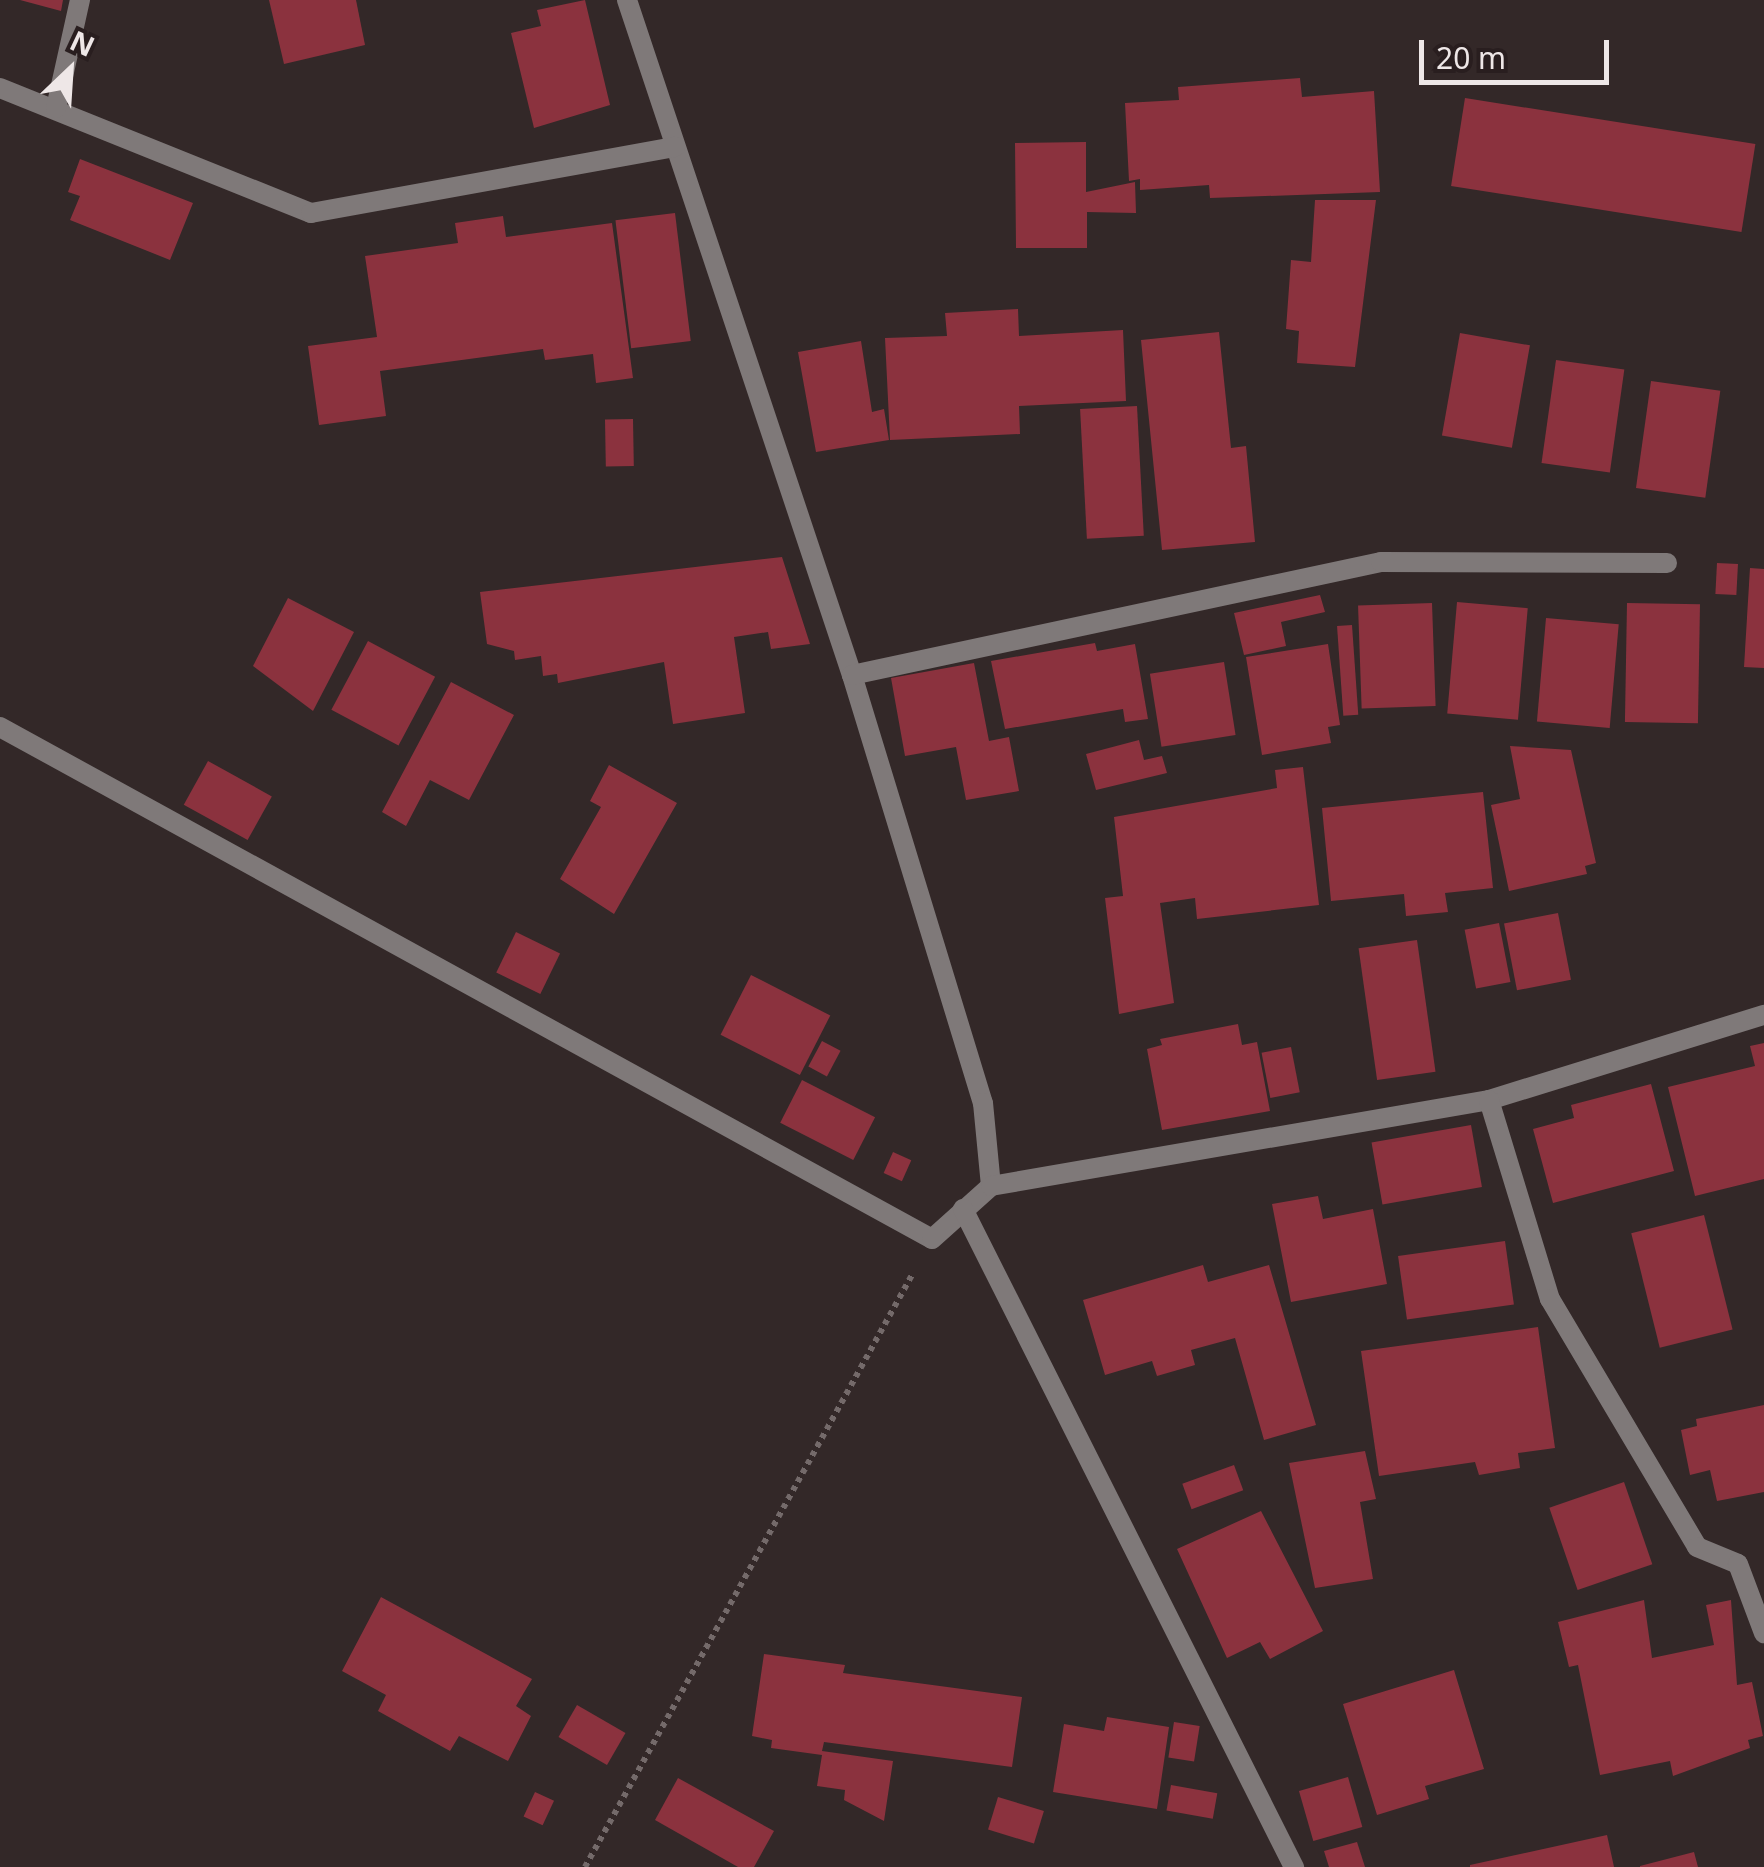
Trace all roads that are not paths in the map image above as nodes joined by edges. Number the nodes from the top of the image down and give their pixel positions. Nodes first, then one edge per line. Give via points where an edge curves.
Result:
1 (80, 0) edge
2 (627, 0) edge
3 (0, 88) edge
4 (56, 108) junction
5 (675, 147) junction
6 (1667, 563) dead end
7 (852, 675) junction
8 (0, 728) edge
9 (1764, 1015) edge
10 (1489, 1100) junction
11 (991, 1186) junction
12 (963, 1209) junction
13 (1764, 1633) edge
14 (1294, 1867) edge

1 - 4 street
2 - 5 street
3 - 4 street
4 - 5 street via 312,213
5 - 7 street
6 - 7 street via 1381,562
7 - 11 street via 983,1103
8 - 12 street via 932,1239
9 - 10 street
10 - 11 street
10 - 13 street via 1550,1298 1698,1547 1738,1564
11 - 12 street
12 - 14 street

